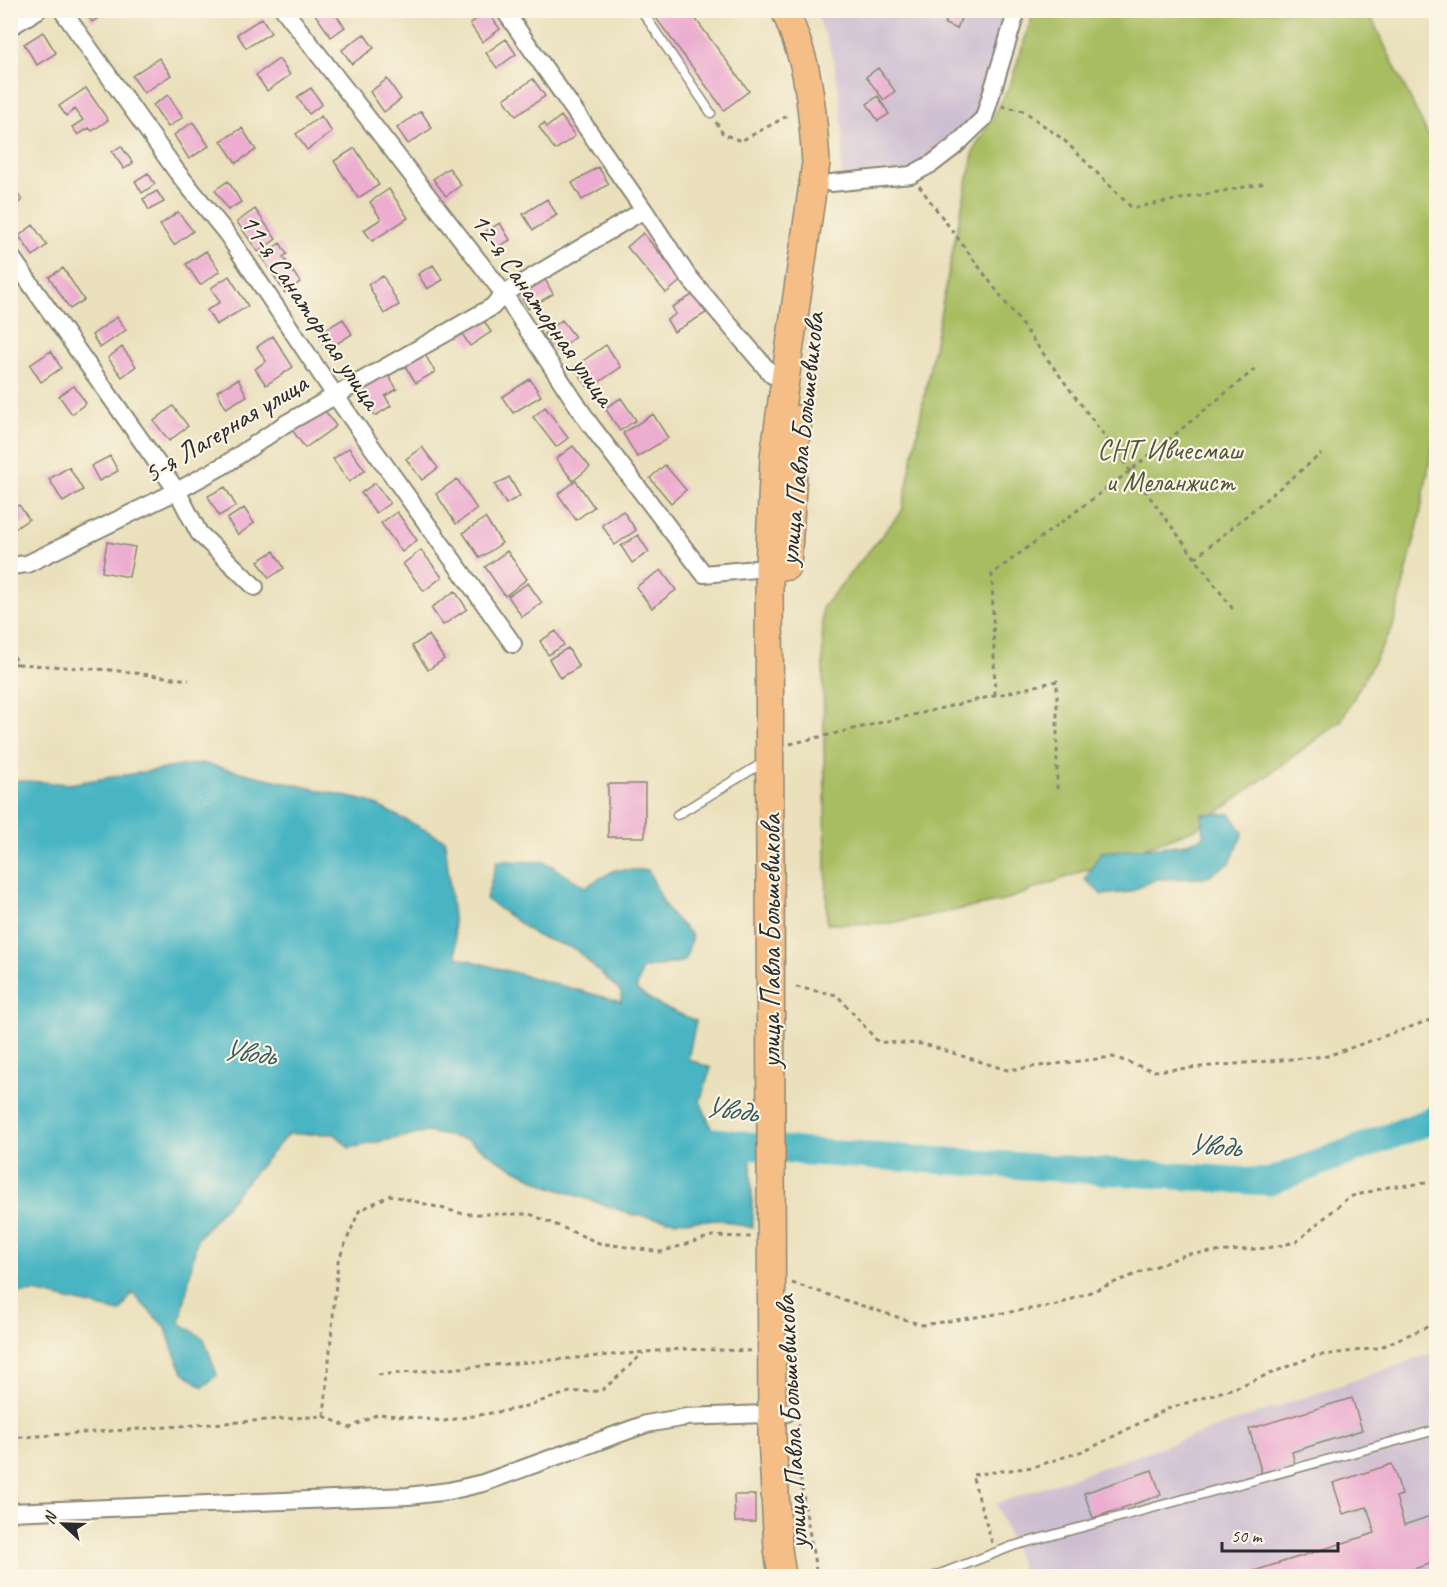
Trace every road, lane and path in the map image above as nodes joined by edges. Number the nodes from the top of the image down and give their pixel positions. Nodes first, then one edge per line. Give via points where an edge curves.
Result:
1 (38, 10) edge
2 (62, 10) edge
3 (284, 10) edge
4 (641, 10) edge
5 (785, 10) edge
6 (804, 10) edge
7 (1017, 10) edge
8 (505, 11) edge
9 (10, 27) edge
10 (989, 103) junction
11 (796, 111) dead end
12 (711, 113) joint
13 (911, 175) junction
14 (831, 183) junction
15 (1266, 183) dead end
16 (644, 210) junction
17 (10, 255) edge
18 (504, 294) junction
19 (1255, 369) dead end
20 (786, 377) junction
21 (334, 395) junction
22 (1321, 454) dead end
23 (1130, 471) junction
24 (177, 491) junction
25 (1195, 558) junction
26 (10, 566) edge
27 (778, 567) junction
28 (255, 587) dead end
29 (1235, 612) dead end
30 (513, 644) dead end
31 (10, 648) edge
32 (10, 663) edge
33 (18, 664) junction
34 (189, 680) dead end
35 (995, 695) junction
36 (777, 752) junction
37 (1057, 792) dead end
38 (677, 815) dead end
39 (796, 987) dead end
40 (1437, 1018) edge
41 (1437, 1182) edge
42 (769, 1233) junction
43 (792, 1283) dead end
44 (1437, 1323) edge
45 (644, 1352) junction
46 (762, 1352) dead end
47 (378, 1375) dead end
48 (779, 1413) junction
49 (324, 1416) junction
50 (1437, 1430) edge
51 (10, 1438) edge
52 (10, 1512) edge
53 (995, 1553) junction
54 (782, 1576) edge
55 (798, 1576) edge
56 (935, 1576) edge

1 - 9 street
2 - 21 street, 11-я Санаторная улица via 177,172 227,234
3 - 18 street, 12-я Санаторная улица
4 - 12 lane
5 - 20 main road, улица Павла Большевикова via 806,72 816,163
6 - 14 main road, улица Павла Большевикова via 828,89 833,149
7 - 10 street
8 - 16 street, улица Павла Большевикова
10 - 13 street via 984,117 955,146
10 - 15 path via 1024,111 1065,141 1132,208
11 - 12 path via 741,141 723,134
13 - 14 street
13 - 23 path
14 - 27 main road, улица Павла Большевикова
16 - 18 street, 5-я Лагерная улица
16 - 20 street, улица Павла Большевикова via 702,294 772,375
17 - 24 street
18 - 21 street, 5-я Лагерная улица via 492,307
18 - 27 street, 12-я Санаторная улица via 589,423 704,574
19 - 23 path
20 - 27 main road, улица Павла Большевикова via 774,458
21 - 24 street, 5-я Лагерная улица
21 - 30 street, 11-я Санаторная улица
22 - 25 path
23 - 25 path
23 - 35 path via 992,574
24 - 26 street, 5-я Лагерная улица via 27,564
24 - 28 street via 198,532
25 - 29 path
27 - 36 main road, улица Павла Большевикова
31 - 33 path
32 - 33 path
33 - 34 path
35 - 36 path
35 - 37 path via 1057,681
36 - 38 lane
36 - 42 main road, улица Павла Большевикова via 776,1090
39 - 40 path via 837,995 878,1042 924,1044 1007,1070 1113,1057 1154,1071 1327,1056
41 - 43 path via 1388,1187 1349,1197 1296,1242 1187,1254 1045,1307 922,1326
42 - 48 main road, улица Павла Большевикова
42 - 49 path via 712,1236 661,1252 599,1243 530,1214 464,1214 390,1195 360,1210 338,1261
44 - 53 path via 1378,1348 1314,1356 1237,1387 1167,1409 1089,1449 1033,1467 972,1475
45 - 46 path
45 - 47 path
45 - 49 path via 601,1391 570,1392 520,1408 444,1421 378,1414 350,1428
48 - 52 street via 687,1417 646,1424 483,1483 449,1491 408,1496
48 - 54 main road, улица Павла Большевикова via 778,1538
48 - 55 main road, улица Павла Большевикова via 787,1448
49 - 51 path
50 - 53 lane
53 - 56 lane

